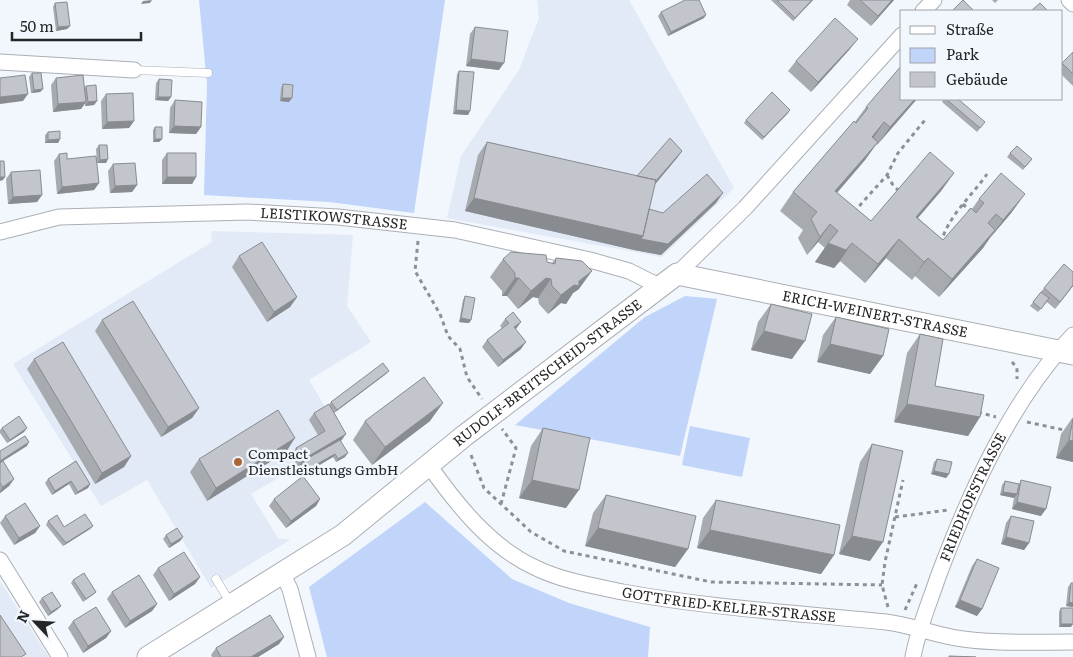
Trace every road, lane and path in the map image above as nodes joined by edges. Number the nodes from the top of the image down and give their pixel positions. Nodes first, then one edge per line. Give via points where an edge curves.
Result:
1 (934, 0) edge
2 (1069, 0) edge
3 (1073, 4) edge
4 (925, 10) edge
5 (900, 37) edge
6 (0, 62) edge
7 (134, 70) joint
8 (208, 73) dead end
9 (925, 120) dead end
10 (987, 174) dead end
11 (888, 175) junction
12 (899, 191) edge
13 (963, 204) junction
14 (971, 212) edge
15 (852, 220) edge
16 (420, 226) junction
17 (0, 232) edge
18 (940, 247) edge
19 (669, 280) junction
20 (1073, 335) edge
21 (1066, 352) edge
22 (970, 411) edge
23 (492, 415) junction
24 (1013, 419) junction
25 (992, 425) dead end
26 (1073, 432) edge
27 (464, 436) junction
28 (428, 464) junction
29 (903, 480) edge
30 (952, 502) dead end
31 (501, 504) junction
32 (949, 510) junction
33 (895, 517) junction
34 (945, 519) dead end
35 (0, 560) edge
36 (921, 574) dead end
37 (283, 575) junction
38 (216, 578) dead end
39 (882, 585) junction
40 (232, 606) junction
41 (919, 629) junction
42 (1073, 642) edge
43 (60, 657) edge
44 (148, 657) edge
45 (308, 657) edge
46 (913, 657) edge

1 - 4 street
2 - 3 street
5 - 19 street, RUDOLF-BREITSCHEID-STRASSE via 745,208
6 - 7 street
7 - 8 lane
9 - 11 path via 898,153
10 - 13 path
11 - 12 path
11 - 15 path via 852,214
13 - 14 path
13 - 18 path via 944,232
16 - 17 street, LEISTIKOWSTRASSE via 247,212 58,217
16 - 19 street, LEISTIKOWSTRASSE via 455,230
16 - 23 path via 415,271 440,314 448,336 460,349 467,377
19 - 21 main road, ERICH-WEINERT-STRASSE
19 - 23 main road, RUDOLF-BREITSCHEID-STRASSE
20 - 21 street, FRIEDHOFSTRASSE
21 - 24 street, FRIEDHOFSTRASSE via 1027,394
22 - 25 path via 997,417
23 - 27 main road, RUDOLF-BREITSCHEID-STRASSE
23 - 31 path via 516,448
24 - 26 path
24 - 41 street, FRIEDHOFSTRASSE via 992,454 955,531
27 - 28 main road, RUDOLF-BREITSCHEID-STRASSE
27 - 31 path via 484,488
28 - 37 main road, RUDOLF-BREITSCHEID-STRASSE via 344,534
28 - 41 street, GOTTFRIED-KELLER-STRASSE via 485,534 507,552 558,578 679,602 896,623
29 - 33 path
30 - 32 path
31 - 39 path via 531,532 564,551 711,582
32 - 33 path
32 - 34 path
33 - 39 path
35 - 43 street
36 - 39 path via 906,610 889,609
37 - 40 main road, RUDOLF-BREITSCHEID-STRASSE
37 - 45 street via 290,589
38 - 40 lane
40 - 44 main road, RUDOLF-BREITSCHEID-STRASSE
41 - 42 street, GOTTFRIED-KELLER-STRASSE via 962,639 1011,643
41 - 46 street, FRIEDHOFSTRASSE

